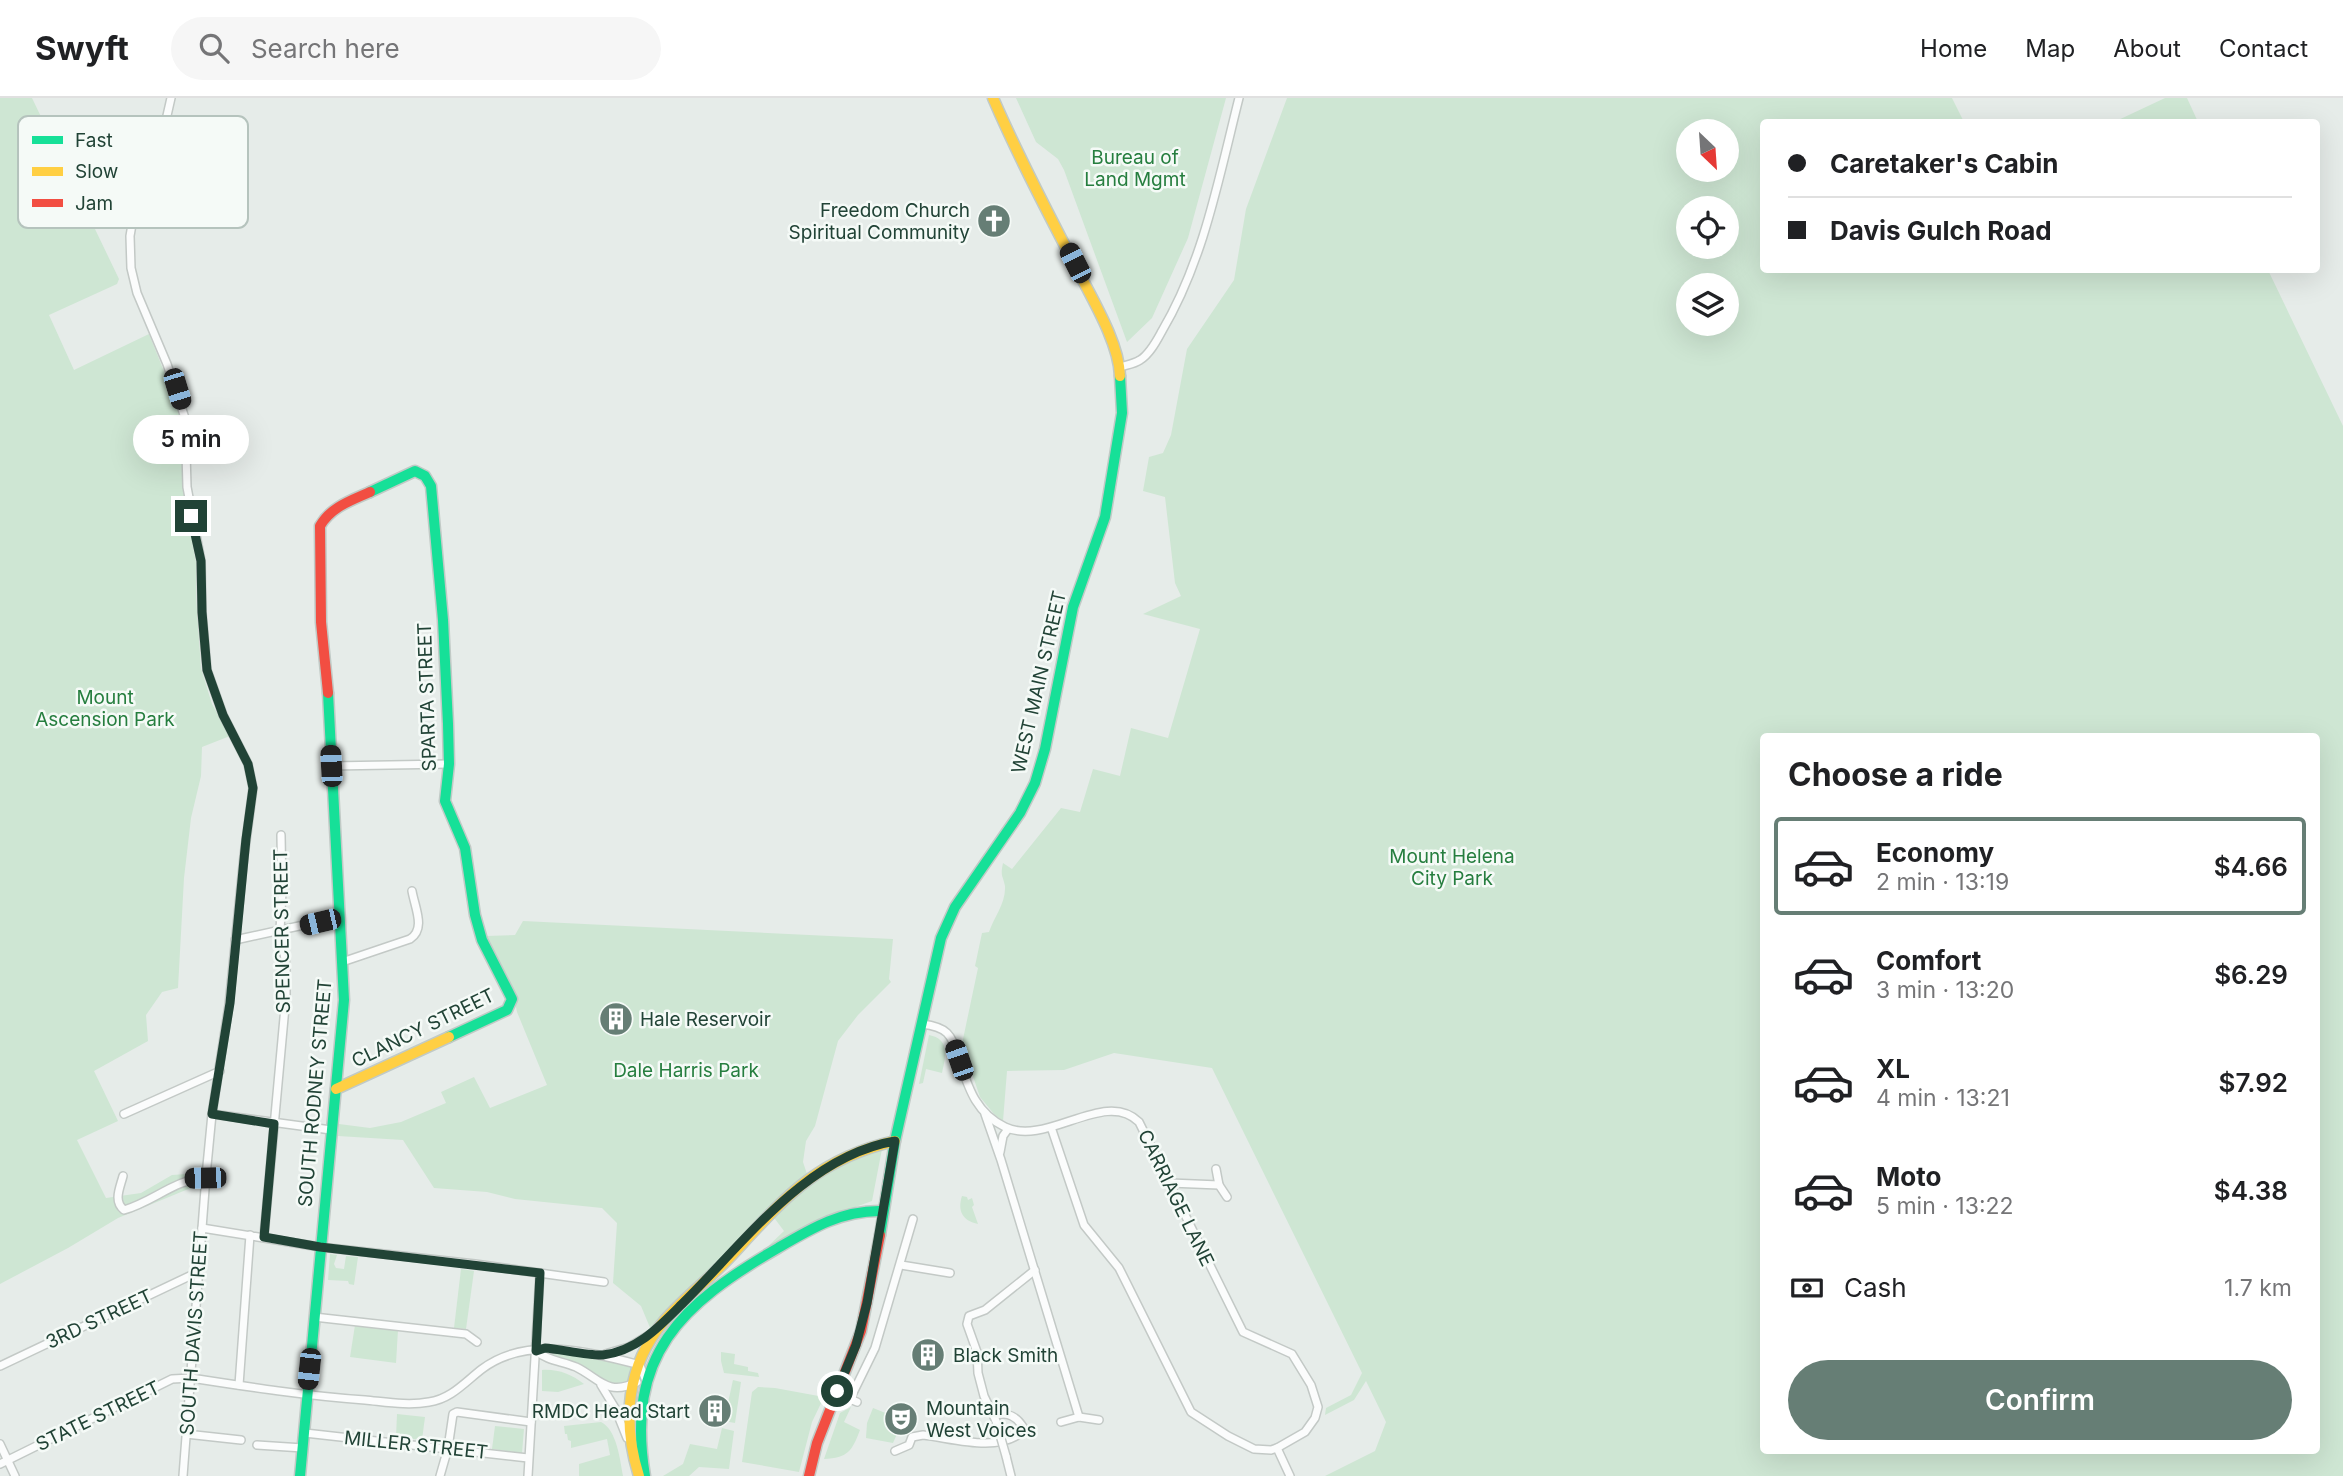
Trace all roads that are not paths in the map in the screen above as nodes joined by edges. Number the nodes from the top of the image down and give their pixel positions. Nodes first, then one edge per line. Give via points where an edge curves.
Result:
1 (171, 98) edge
2 (993, 98) edge
3 (1239, 98) edge
4 (167, 116) edge
5 (132, 228) edge
6 (1120, 367) junction
7 (335, 508) joint
8 (449, 764) junction
9 (331, 766) junction
10 (281, 835) dead end
11 (412, 891) dead end
12 (340, 917) junction
13 (280, 931) junction
14 (235, 940) junction
15 (342, 962) junction
16 (508, 991) joint
17 (922, 1024) junction
18 (220, 1071) junction
19 (336, 1089) junction
20 (984, 1113) junction
21 (124, 1114) dead end
22 (212, 1114) junction
23 (274, 1124) junction
24 (1051, 1127) junction
25 (1008, 1129) junction
26 (331, 1130) junction
27 (895, 1141) junction
28 (1001, 1160) junction
29 (1216, 1170) dead end
30 (123, 1176) dead end
31 (205, 1178) junction
32 (1170, 1183) junction
33 (1219, 1185) junction
34 (1227, 1197) dead end
35 (882, 1211) junction
36 (913, 1219) dead end
37 (202, 1228) junction
38 (250, 1235) junction
39 (264, 1237) junction
40 (320, 1247) junction
41 (901, 1265) junction
42 (1035, 1270) junction
43 (198, 1272) junction
44 (950, 1272) dead end
45 (540, 1273) junction
46 (604, 1282) dead end
47 (314, 1317) junction
48 (657, 1330) junction
49 (477, 1342) dead end
50 (536, 1351) junction
51 (602, 1355) junction
52 (640, 1365) junction
53 (0, 1366) edge
54 (191, 1378) junction
55 (647, 1378) junction
56 (633, 1384) junction
57 (240, 1385) junction
58 (601, 1385) junction
59 (307, 1396) junction
60 (832, 1401) junction
61 (1079, 1417) junction
62 (996, 1418) junction
63 (1099, 1420) dead end
64 (531, 1422) junction
65 (1061, 1422) dead end
66 (305, 1433) junction
67 (186, 1434) junction
68 (241, 1440) dead end
69 (629, 1443) junction
70 (0, 1444) edge
71 (257, 1444) dead end
72 (303, 1448) junction
73 (448, 1448) junction
74 (1278, 1448) junction
75 (895, 1451) dead end
76 (528, 1458) junction
77 (4, 1462) edge
78 (181, 1475) edge
79 (15, 1476) edge
80 (300, 1476) edge
81 (440, 1476) edge
82 (528, 1476) edge
83 (639, 1476) edge
84 (645, 1476) edge
85 (809, 1476) edge
86 (1012, 1476) edge
87 (1290, 1476) edge

1 - 4 street, SOUTH DAVIS STREET
2 - 6 street, WEST MAIN STREET via 1095,301
3 - 6 street via 1191,274 1149,351 1141,360
5 - 14 street, SOUTH DAVIS STREET via 129,252 137,293 186,418 187,486 201,561 207,670 253,781
6 - 17 street, WEST MAIN STREET via 1121,425 1105,517 1073,607 1039,772 1020,813 949,917
7 - 8 street, SPARTA STREET via 415,471 431,483
7 - 9 street, SOUTH RODNEY STREET via 320,526 319,570
8 - 9 street
8 - 16 street, SPARTA STREET via 445,801 464,848 482,940
9 - 12 street, SOUTH RODNEY STREET
10 - 13 street, SPENCER STREET
11 - 15 street via 420,927 417,934
12 - 13 street
12 - 15 street, SOUTH RODNEY STREET
13 - 14 street
13 - 23 street, SPENCER STREET via 286,996
14 - 18 street, SOUTH DAVIS STREET
15 - 19 street, SOUTH RODNEY STREET via 344,1000
16 - 19 street, CLANCY STREET via 512,999 507,1010
17 - 20 street via 947,1033 969,1089
17 - 27 street, WEST MAIN STREET
18 - 21 street
18 - 22 street, SOUTH DAVIS STREET
19 - 26 street, SOUTH RODNEY STREET
20 - 25 street
20 - 28 street
22 - 23 street
22 - 31 street, SOUTH DAVIS STREET
23 - 26 street
23 - 39 street, SPENCER STREET
24 - 25 street, CARRIAGE LANE
24 - 32 street, CARRIAGE LANE via 1113,1110 1128,1113 1142,1128
24 - 74 street via 1084,1226 1119,1268 1191,1412 1254,1448
25 - 28 street via 1001,1142
26 - 40 street, SOUTH RODNEY STREET
27 - 35 street, WEST MAIN STREET
27 - 48 street via 855,1152 803,1185 766,1216
28 - 42 street
29 - 33 street
30 - 31 street via 118,1202 124,1210 191,1178
31 - 37 street, SOUTH DAVIS STREET
32 - 33 street
32 - 74 street, CARRIAGE LANE via 1243,1332 1292,1354 1311,1385 1318,1407 1315,1418 1305,1432
33 - 34 street
35 - 55 street via 848,1213 806,1231 727,1280 678,1321
35 - 60 street, WEST MAIN STREET via 861,1331
36 - 41 street
37 - 38 street
37 - 43 street, SOUTH DAVIS STREET
38 - 39 street
38 - 57 street
39 - 40 street
40 - 45 street
40 - 47 street, SOUTH RODNEY STREET
41 - 44 street
41 - 60 street via 854,1401 840,1405
42 - 61 street
42 - 62 street via 985,1310 969,1316 984,1396
43 - 53 street, 3RD STREET
43 - 54 street, SOUTH DAVIS STREET
45 - 46 street
45 - 50 street
47 - 49 street via 466,1334
47 - 59 street, SOUTH RODNEY STREET
48 - 51 street via 629,1347
48 - 52 street
50 - 51 street via 545,1348
50 - 58 street via 545,1359 579,1368
50 - 59 street, STATE STREET via 505,1356 431,1402
50 - 64 street
51 - 52 street
52 - 55 street
52 - 56 street
54 - 57 street, STATE STREET
54 - 67 street, SOUTH DAVIS STREET
54 - 77 street, STATE STREET via 173,1379
55 - 56 street
55 - 84 street via 639,1428
56 - 58 street
56 - 69 street
57 - 59 street, STATE STREET
58 - 69 street
59 - 66 street, SOUTH RODNEY STREET
60 - 85 street, WEST MAIN STREET
61 - 63 street
61 - 65 street
62 - 75 street via 1016,1418 1022,1432 1008,1440 988,1442 912,1437 909,1445
62 - 86 street, bridge
64 - 73 street via 457,1412 451,1419
64 - 76 street
66 - 72 street, SOUTH RODNEY STREET
66 - 73 street, MILLER STREET
67 - 68 street
67 - 78 street, SOUTH DAVIS STREET
69 - 83 street
70 - 77 street
71 - 72 street
72 - 80 street, SOUTH RODNEY STREET
73 - 76 street, MILLER STREET
73 - 81 street
74 - 87 street
76 - 82 street
77 - 79 street

